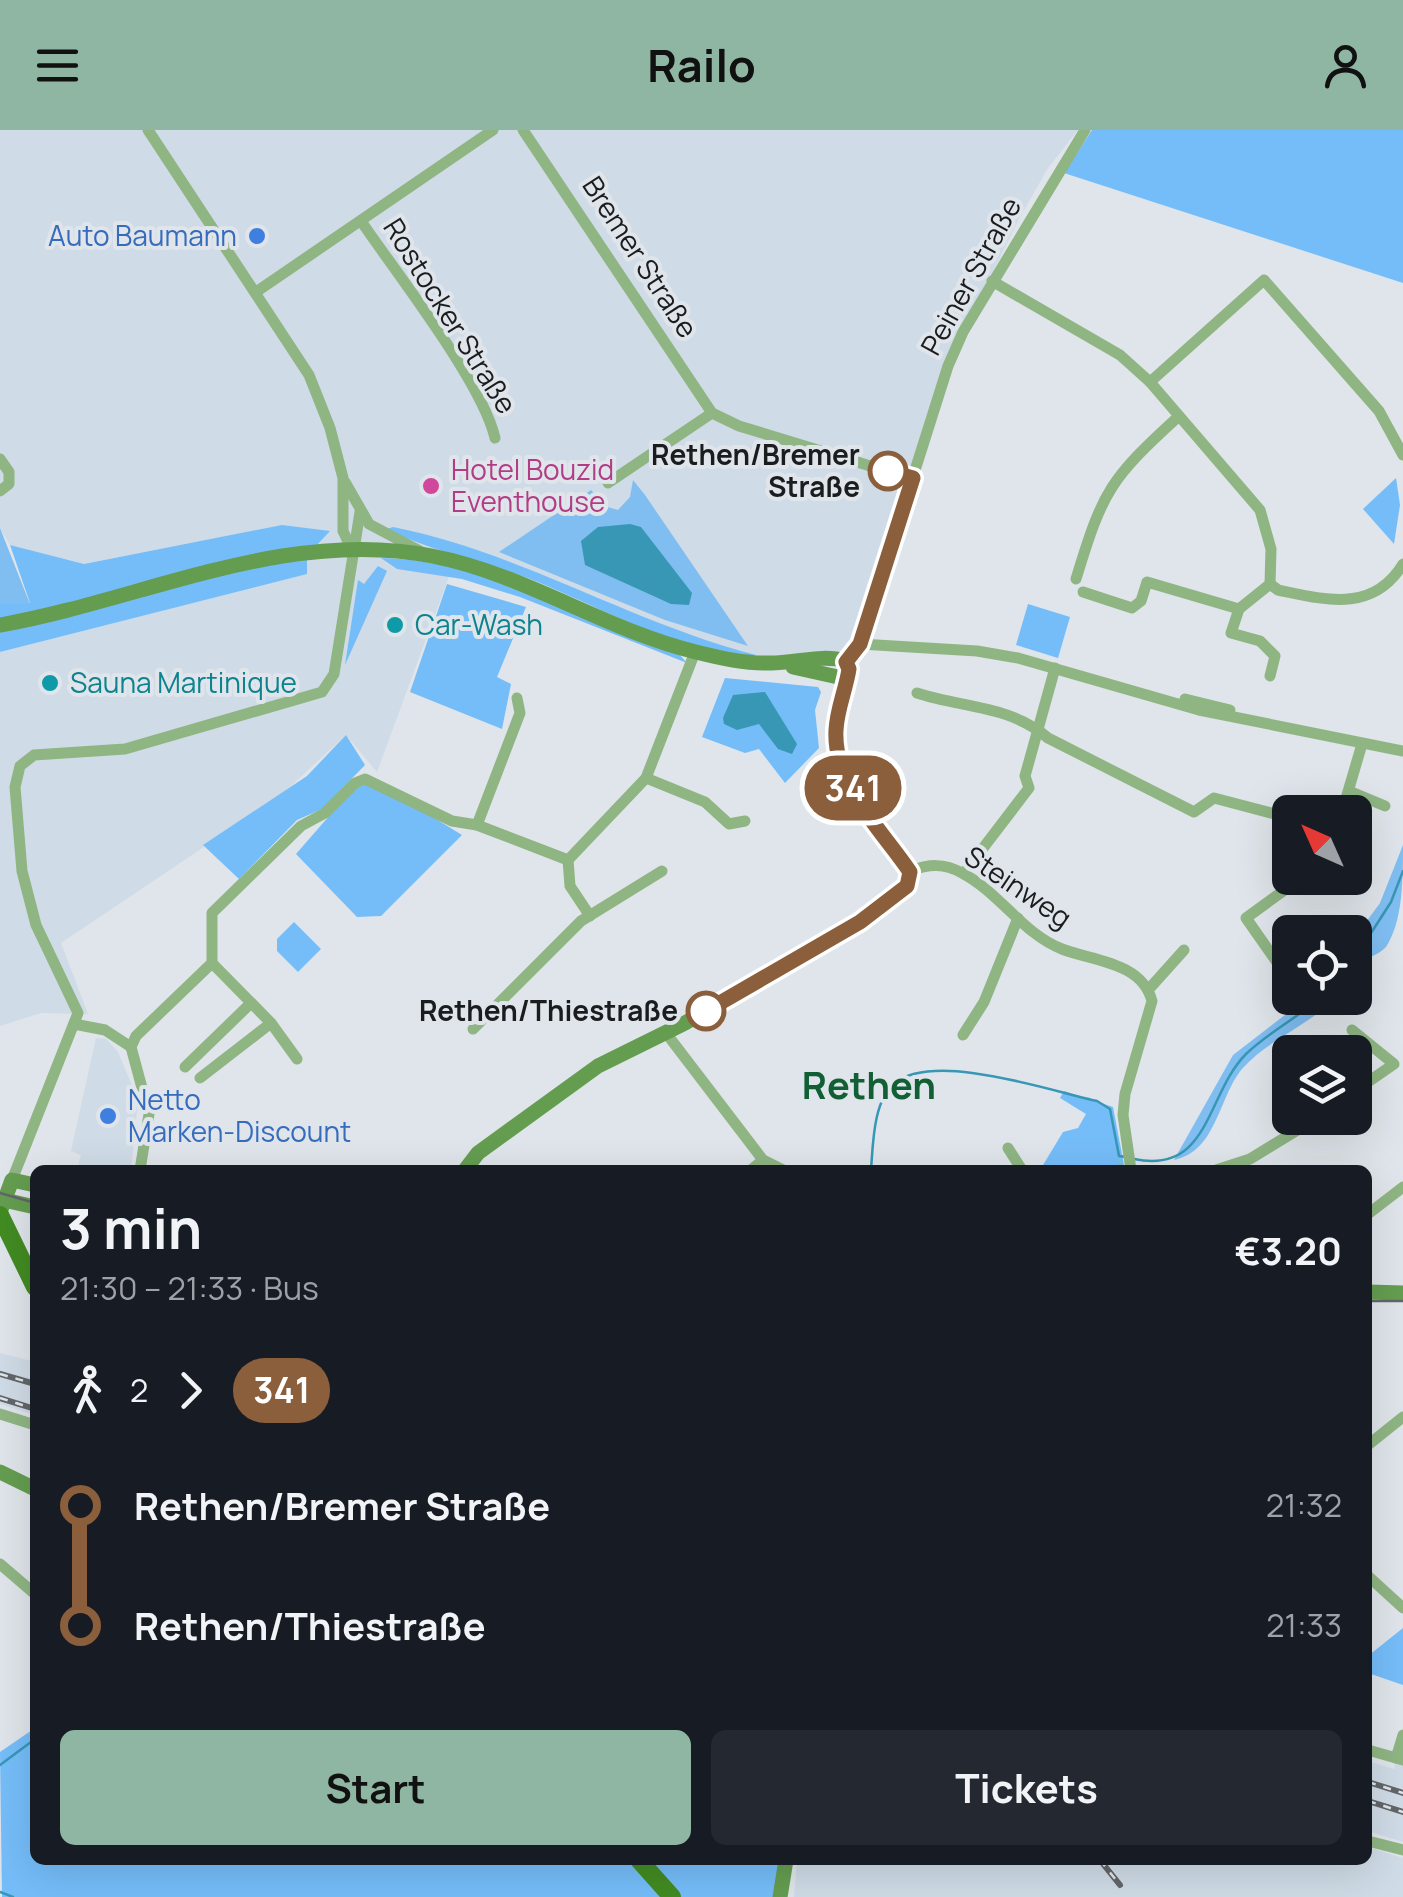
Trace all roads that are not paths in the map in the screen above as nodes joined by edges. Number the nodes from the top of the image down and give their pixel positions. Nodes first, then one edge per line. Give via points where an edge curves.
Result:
1 (148, 130) edge
2 (493, 130) edge
3 (524, 130) edge
4 (1086, 130) edge
5 (361, 221) junction
6 (992, 280) junction
7 (256, 292) junction
8 (1150, 382) junction
9 (712, 413) junction
10 (1179, 416) junction
11 (495, 438) dead end
12 (1403, 454) edge
13 (0, 459) edge
14 (343, 478) junction
15 (913, 478) junction
16 (608, 483) dead end
17 (0, 490) edge
18 (360, 512) junction
19 (352, 550) junction
20 (431, 556) junction
21 (1403, 564) edge
22 (1076, 579) dead end
23 (1270, 584) junction
24 (1083, 592) dead end
25 (69, 607) junction
26 (1239, 610) junction
27 (0, 615) edge
28 (0, 625) edge
29 (860, 644) junction
30 (695, 652) junction
31 (846, 662) junction
32 (778, 663) junction
33 (1055, 668) junction
34 (1270, 676) dead end
35 (848, 679) junction
36 (917, 693) dead end
37 (517, 698) dead end
38 (1039, 730) junction
39 (1362, 744) junction
40 (1403, 751) edge
41 (646, 778) junction
42 (1349, 791) junction
43 (1348, 795) edge
44 (1386, 806) dead end
45 (1272, 813) edge
46 (745, 820) dead end
47 (476, 825) junction
48 (568, 860) junction
49 (662, 871) dead end
50 (910, 872) junction
51 (964, 874) junction
52 (1278, 895) edge
53 (590, 916) junction
54 (1018, 918) junction
55 (1184, 950) dead end
56 (1272, 955) edge
57 (212, 963) junction
58 (1148, 989) junction
59 (251, 1003) junction
60 (271, 1023) junction
61 (73, 1026) junction
62 (473, 1028) dead end
63 (1352, 1030) dead end
64 (666, 1032) junction
65 (963, 1035) dead end
66 (1358, 1035) edge
67 (1372, 1046) edge
68 (131, 1047) junction
69 (297, 1059) dead end
70 (184, 1067) dead end
71 (200, 1078) dead end
72 (1372, 1079) edge
73 (1289, 1135) edge
74 (1008, 1148) dead end
75 (763, 1160) junction
76 (141, 1165) edge
77 (469, 1165) edge
78 (757, 1165) edge
79 (773, 1165) edge
80 (1019, 1165) edge
81 (1126, 1165) edge
82 (1231, 1165) edge
83 (12, 1180) junction
84 (30, 1183) edge
85 (1403, 1187) edge
86 (1, 1206) edge
87 (30, 1207) edge
88 (1372, 1211) edge
89 (30, 1275) edge
90 (1372, 1292) edge
91 (1403, 1292) edge
92 (0, 1414) edge
93 (1403, 1417) edge
94 (30, 1423) edge
95 (1372, 1442) edge
96 (0, 1472) edge
97 (30, 1487) edge
98 (1, 1566) edge
99 (1372, 1581) edge
100 (30, 1590) edge
101 (1403, 1608) edge
102 (1403, 1736) edge
103 (1372, 1751) edge
104 (1399, 1759) edge
105 (1372, 1842) edge
106 (1403, 1850) edge
107 (643, 1865) edge
108 (785, 1865) edge
109 (672, 1897) edge
110 (780, 1897) edge

1 - 7 street
2 - 5 street
3 - 9 street, Bremer Straße
4 - 6 street, Peiner Straße
5 - 7 street
5 - 11 street, Rostocker Straße via 453,358
6 - 8 street via 1120,355
6 - 15 street, Peiner Straße via 948,366
7 - 14 street via 315,388
8 - 10 street
8 - 12 street via 1264,280 1379,411
9 - 15 street
9 - 16 street
10 - 22 street via 1113,480
10 - 23 street via 1260,510 1271,549
13 - 17 street via 9,472
14 - 18 street
14 - 19 street via 344,531
15 - 29 street, Peiner Straße
18 - 19 street
18 - 20 street via 380,532
19 - 20 street
19 - 25 street via 230,568
19 - 61 street via 334,674 322,692 125,750 34,755 16,774 22,871 36,925 78,1013
20 - 30 street via 504,577
21 - 23 street via 1377,592 1350,601
23 - 26 street
24 - 26 street via 1132,608 1147,582
25 - 27 street
25 - 28 street
26 - 34 street via 1230,633 1260,641 1275,656
29 - 31 street, Peiner Straße
29 - 33 street via 978,651
30 - 32 street
30 - 41 street
31 - 32 street via 833,657
31 - 35 street
32 - 35 street
33 - 38 street
33 - 39 street via 1199,710
35 - 50 street via 836,734 841,764 868,816
36 - 38 street via 958,706 970,702
37 - 47 street via 520,714
38 - 45 street via 1194,812 1214,798
38 - 51 street via 1024,776 1029,788
39 - 40 street
39 - 42 street
41 - 46 street via 706,802 729,824
41 - 48 street
42 - 43 street
42 - 44 street
47 - 48 street
47 - 57 street via 452,821 376,781 355,783 325,813 300,826 212,914
48 - 53 street via 570,886
49 - 53 street
50 - 51 street, Steinweg via 929,864
50 - 64 street via 901,894 881,908
51 - 54 street, Steinweg
52 - 56 street via 1246,918
53 - 62 street
54 - 58 street, Steinweg via 1059,948 1121,967
54 - 65 street
55 - 58 street
57 - 59 street
57 - 68 street
58 - 81 street via 1152,1002 1125,1094
59 - 60 street
59 - 70 street
60 - 69 street
60 - 71 street
61 - 68 street via 105,1030
61 - 83 street
63 - 66 street
64 - 75 street
64 - 77 street via 598,1066
67 - 72 street via 1394,1064
68 - 76 street via 149,1114
73 - 82 street
74 - 80 street
75 - 78 street
75 - 79 street
83 - 84 street
83 - 86 street
85 - 88 street
86 - 87 street
86 - 89 main road
90 - 91 street
92 - 94 street
93 - 95 street
96 - 97 street
98 - 100 street
99 - 101 street
102 - 104 street
103 - 104 street
105 - 106 street
107 - 109 main road
108 - 110 street

